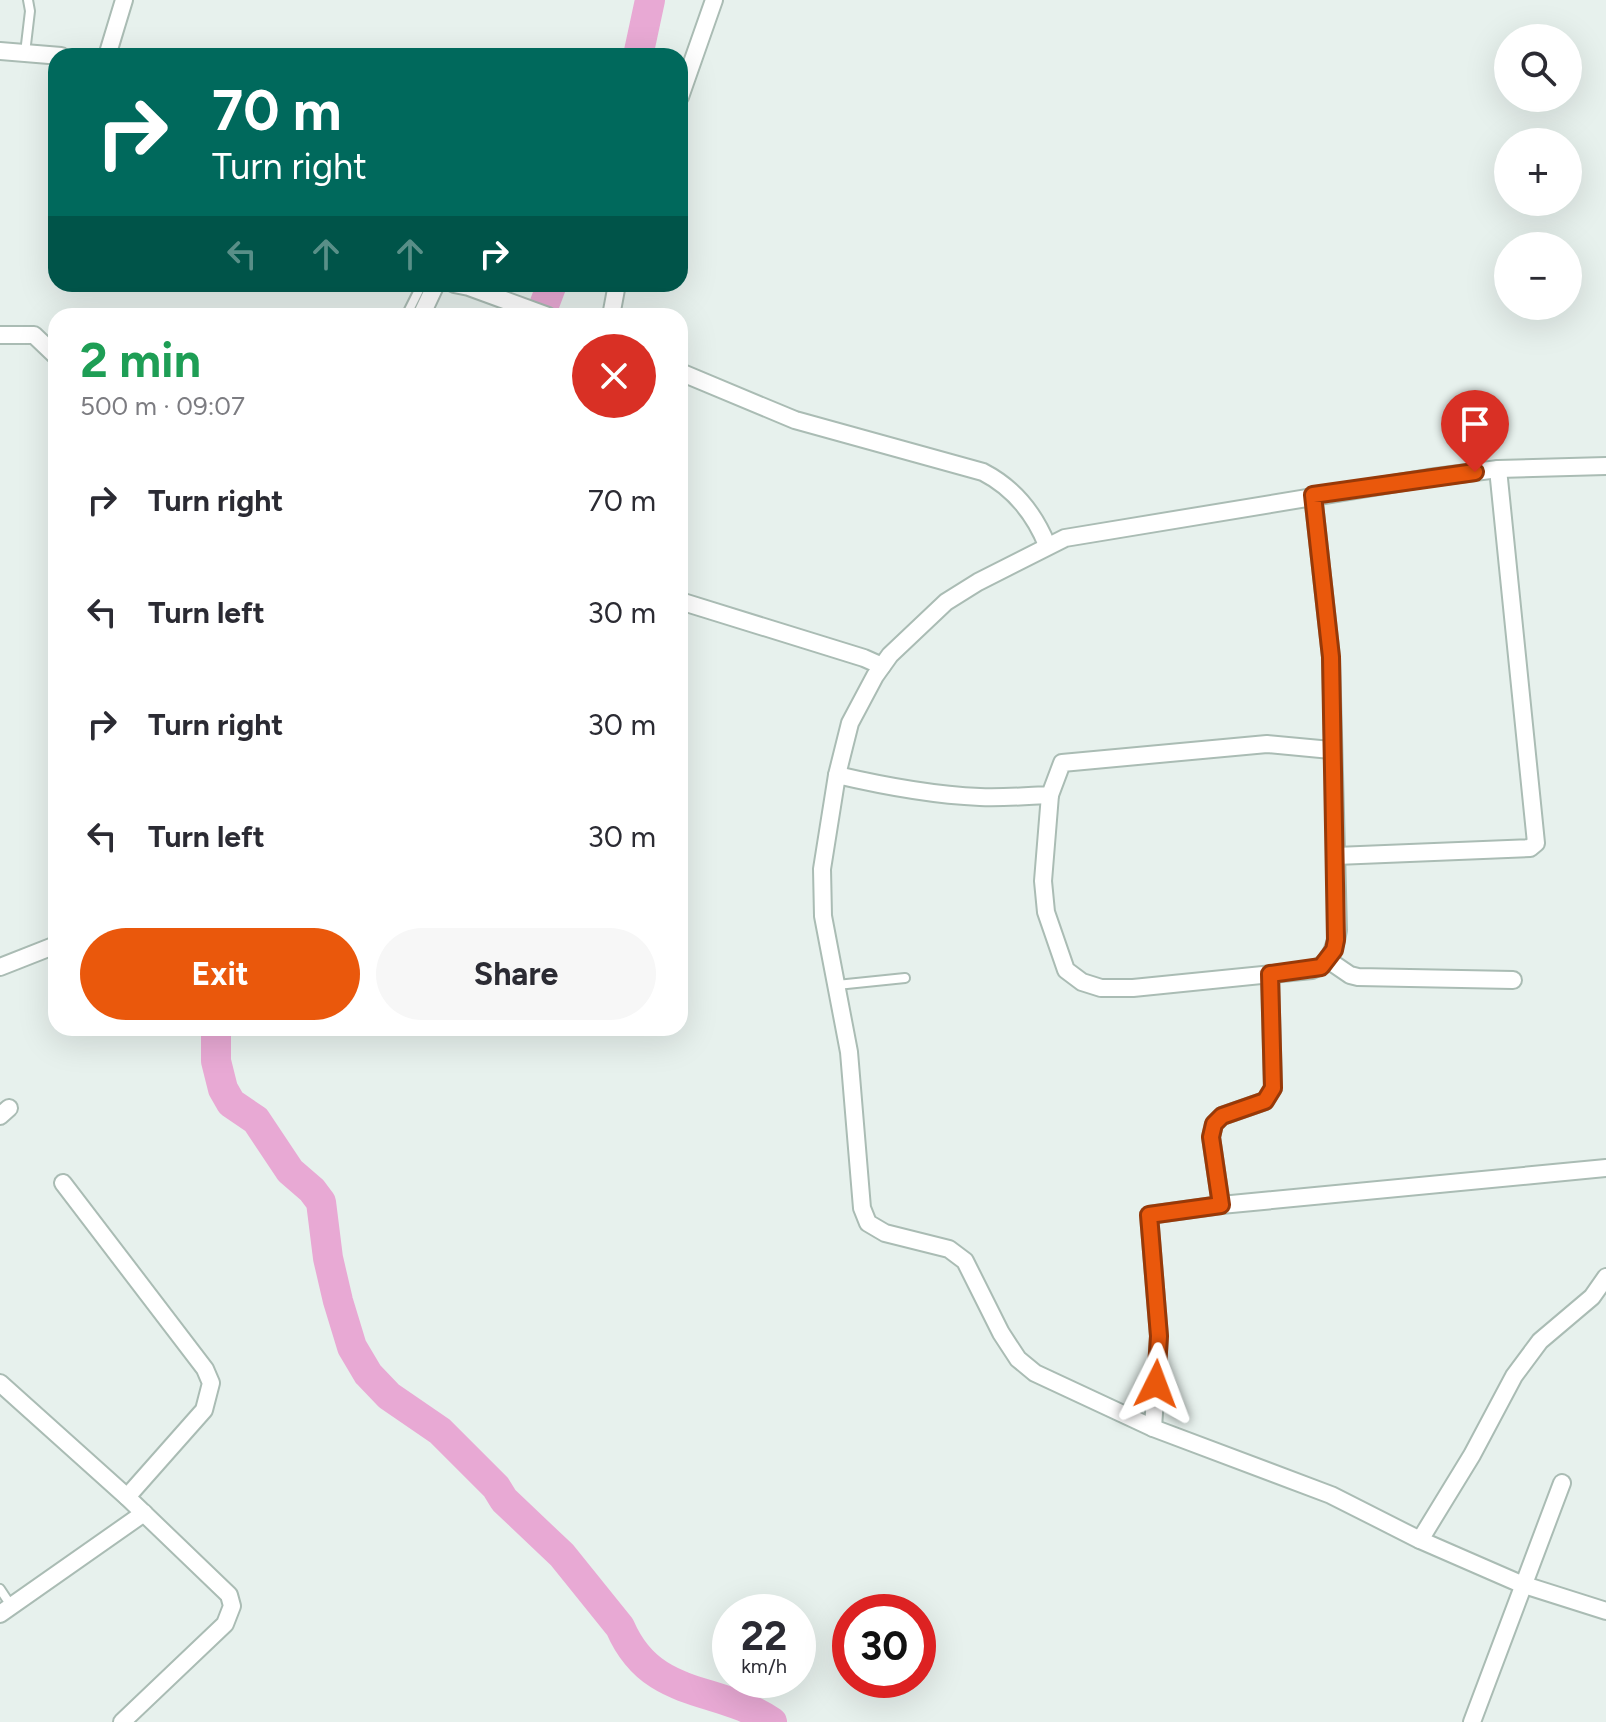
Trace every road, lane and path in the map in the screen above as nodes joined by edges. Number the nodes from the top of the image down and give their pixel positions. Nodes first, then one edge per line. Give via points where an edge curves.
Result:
1 (28, 0) edge
2 (124, 0) edge
3 (714, 0) edge
4 (109, 48) edge
5 (0, 51) edge
6 (25, 53) junction
7 (48, 55) edge
8 (688, 74) edge
9 (484, 292) edge
10 (527, 308) edge
11 (0, 335) edge
12 (48, 348) edge
13 (688, 375) edge
14 (1606, 466) edge
15 (1498, 469) junction
16 (1313, 495) junction
17 (1047, 545) junction
18 (688, 603) edge
19 (882, 666) junction
20 (1331, 750) junction
21 (837, 775) junction
22 (1050, 795) junction
23 (1336, 856) junction
24 (48, 948) edge
25 (1328, 960) junction
26 (0, 967) edge
27 (1270, 974) junction
28 (905, 978) dead end
29 (1513, 980) dead end
30 (837, 985) junction
31 (1606, 1168) edge
32 (63, 1183) dead end
33 (1221, 1205) junction
34 (1606, 1277) edge
35 (2, 1389) edge
36 (1153, 1428) junction
37 (1562, 1483) dead end
38 (127, 1497) junction
39 (144, 1513) junction
40 (1420, 1540) junction
41 (1521, 1584) junction
42 (0, 1589) edge
43 (6, 1610) edge
44 (1606, 1611) edge
45 (122, 1722) edge
46 (1472, 1722) edge

1 - 6 lane
2 - 4 street
3 - 8 street
5 - 6 street
6 - 7 street
9 - 10 street
11 - 12 street via 34,335
13 - 17 street via 795,420 983,472 1015,493
14 - 15 street
15 - 16 street
15 - 23 street via 1536,843 1530,848
16 - 17 street
16 - 20 street via 1331,657
17 - 19 street via 946,602
18 - 19 street
19 - 21 street via 850,723
20 - 22 street via 1267,744 1062,763
20 - 23 street
21 - 22 street via 982,798
21 - 30 street via 822,882
22 - 27 street via 1043,881 1046,912 1066,970 1101,988
23 - 25 street via 1338,930
24 - 26 street
25 - 27 street via 1312,970
25 - 29 street via 1358,977
27 - 33 street via 1273,1088 1265,1101 1222,1116 1214,1124 1211,1137
28 - 30 lane
30 - 36 street via 849,1052 862,1208 868,1223 885,1233 949,1249 965,1261 1001,1333 1026,1366
31 - 33 street
32 - 38 street via 211,1383 204,1410
33 - 36 street via 1149,1215 1159,1336
34 - 40 street via 1592,1297 1540,1341 1514,1376
35 - 38 street
36 - 40 street via 1331,1495
37 - 41 street
38 - 39 street
39 - 43 street
39 - 45 street via 223,1587 232,1606 225,1624
40 - 41 street
41 - 44 street
41 - 46 street
42 - 43 lane

